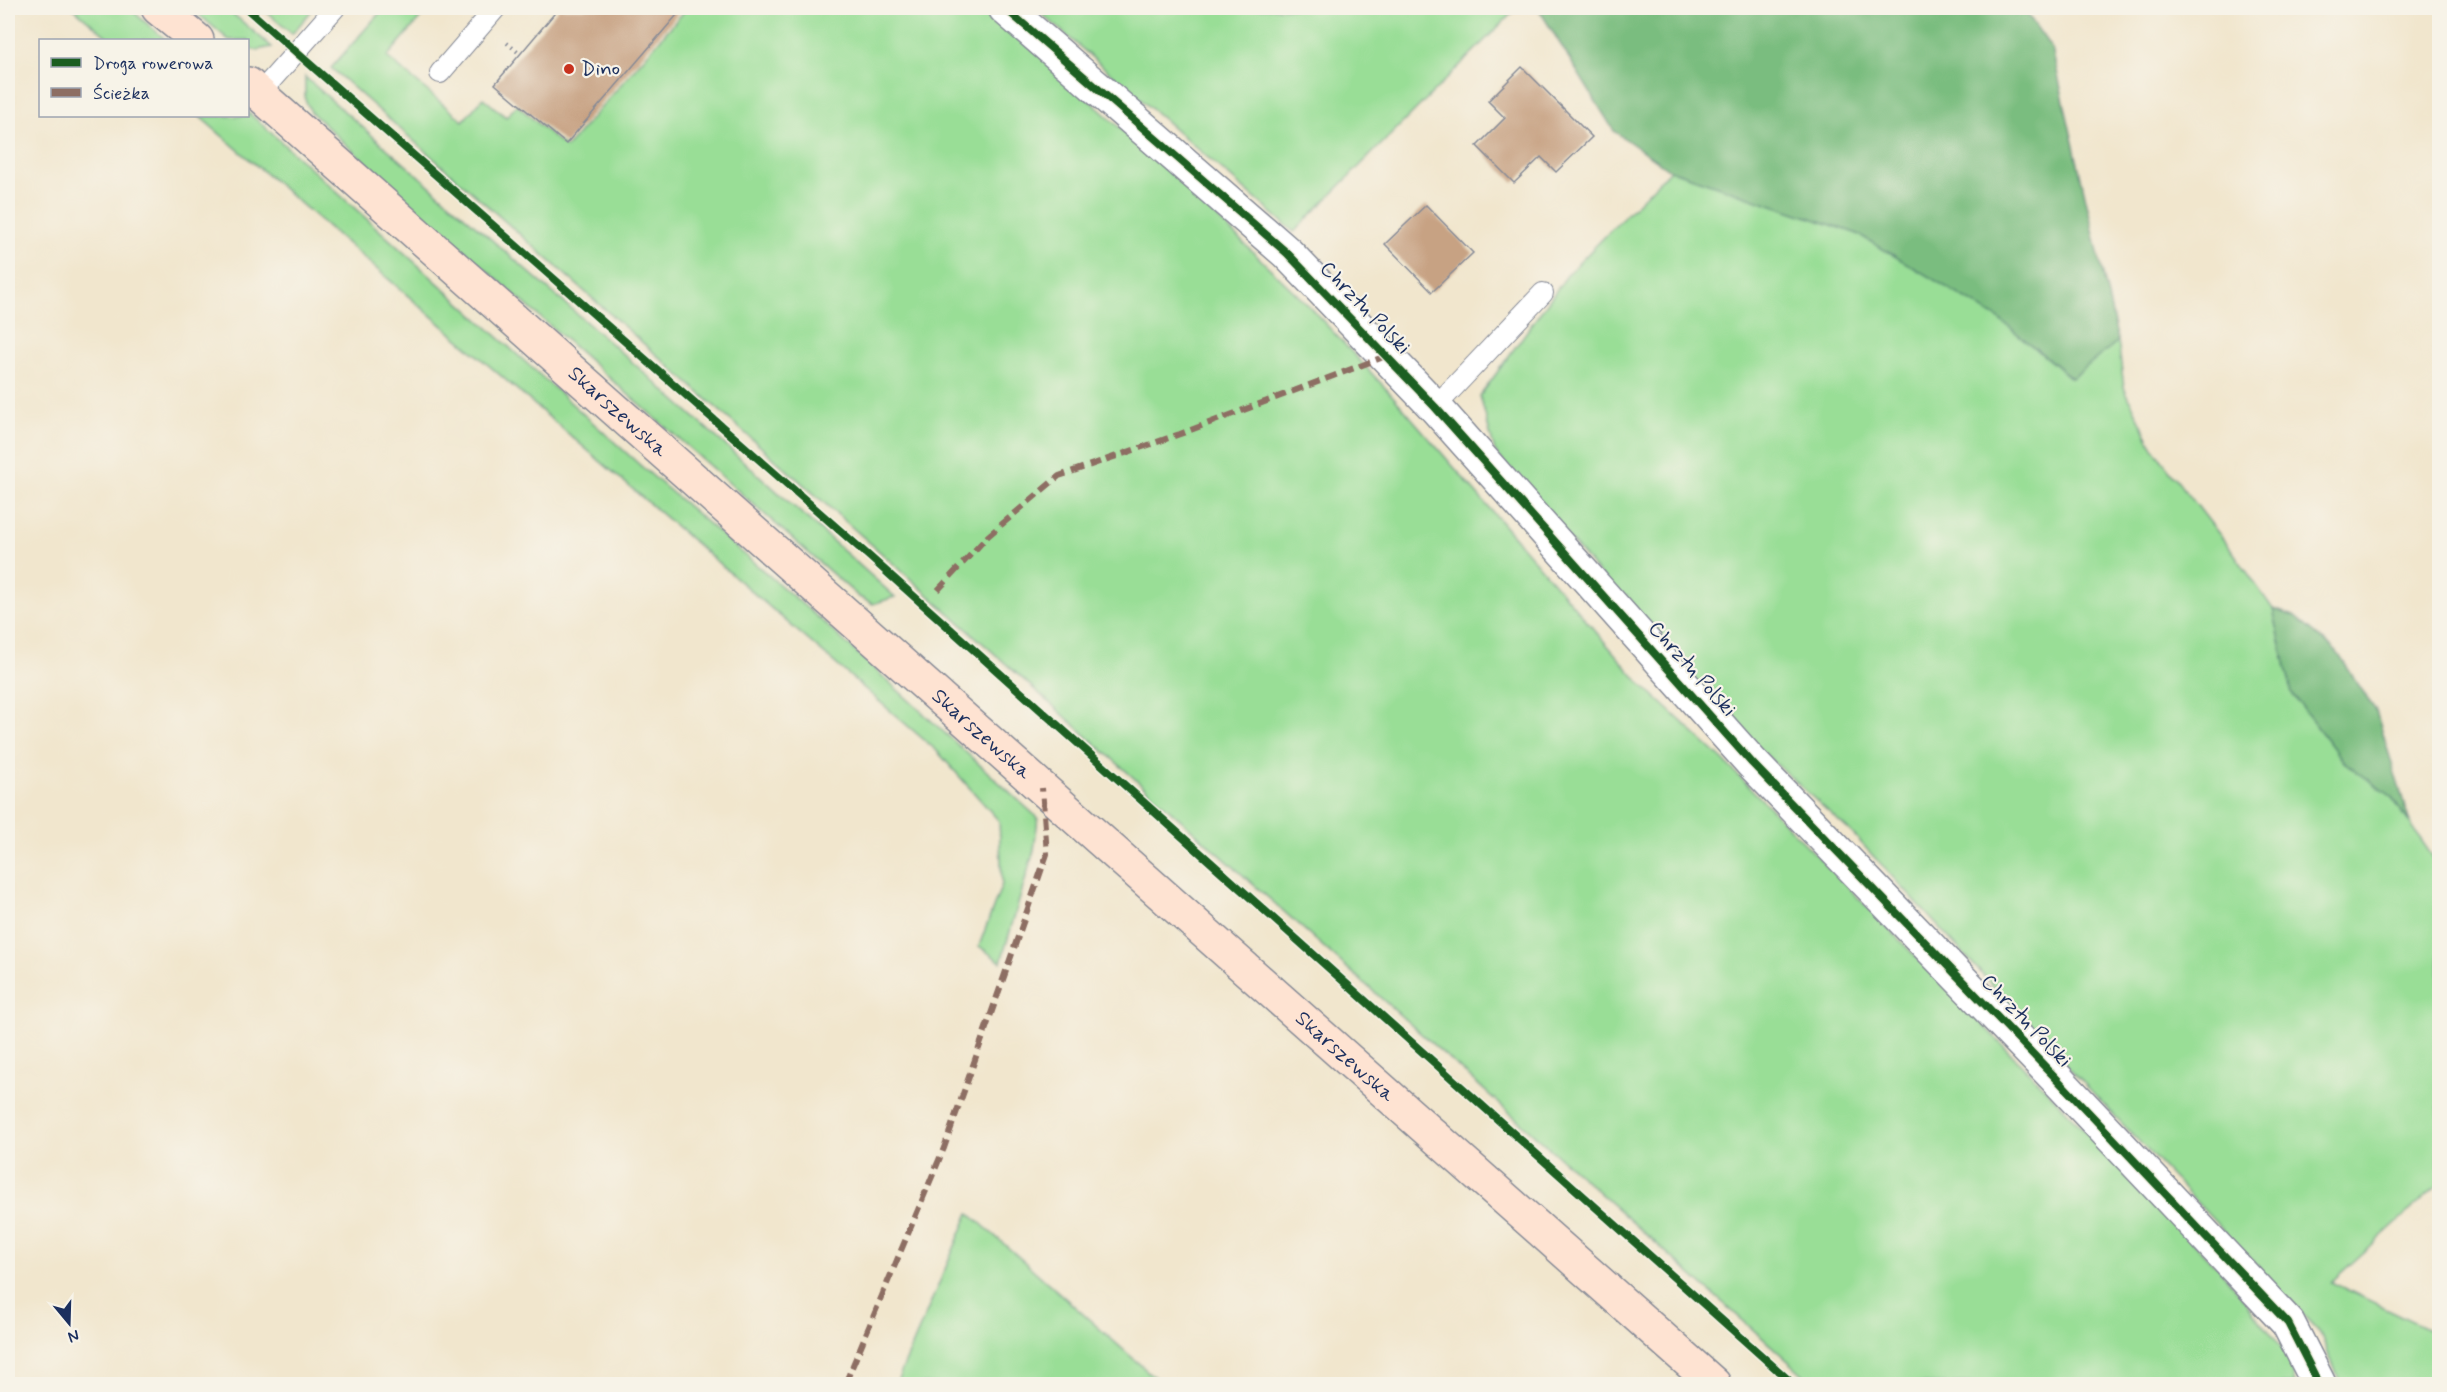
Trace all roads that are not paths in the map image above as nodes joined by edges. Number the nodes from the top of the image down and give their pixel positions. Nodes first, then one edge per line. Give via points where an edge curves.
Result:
1 (158, 8) edge
2 (335, 8) edge
3 (496, 8) edge
4 (1005, 8) edge
5 (196, 39) edge
6 (440, 73) dead end
7 (253, 89) edge
8 (1544, 293) dead end
9 (1435, 406) junction
10 (1714, 1384) edge
11 (2319, 1384) edge

1 - 5 main road
2 - 7 lane
3 - 6 lane
4 - 9 street, Chrztu Polski via 1287,254
7 - 10 main road, Skarszewska
8 - 9 lane
9 - 11 street, Chrztu Polski via 1752,763 2288,1323

